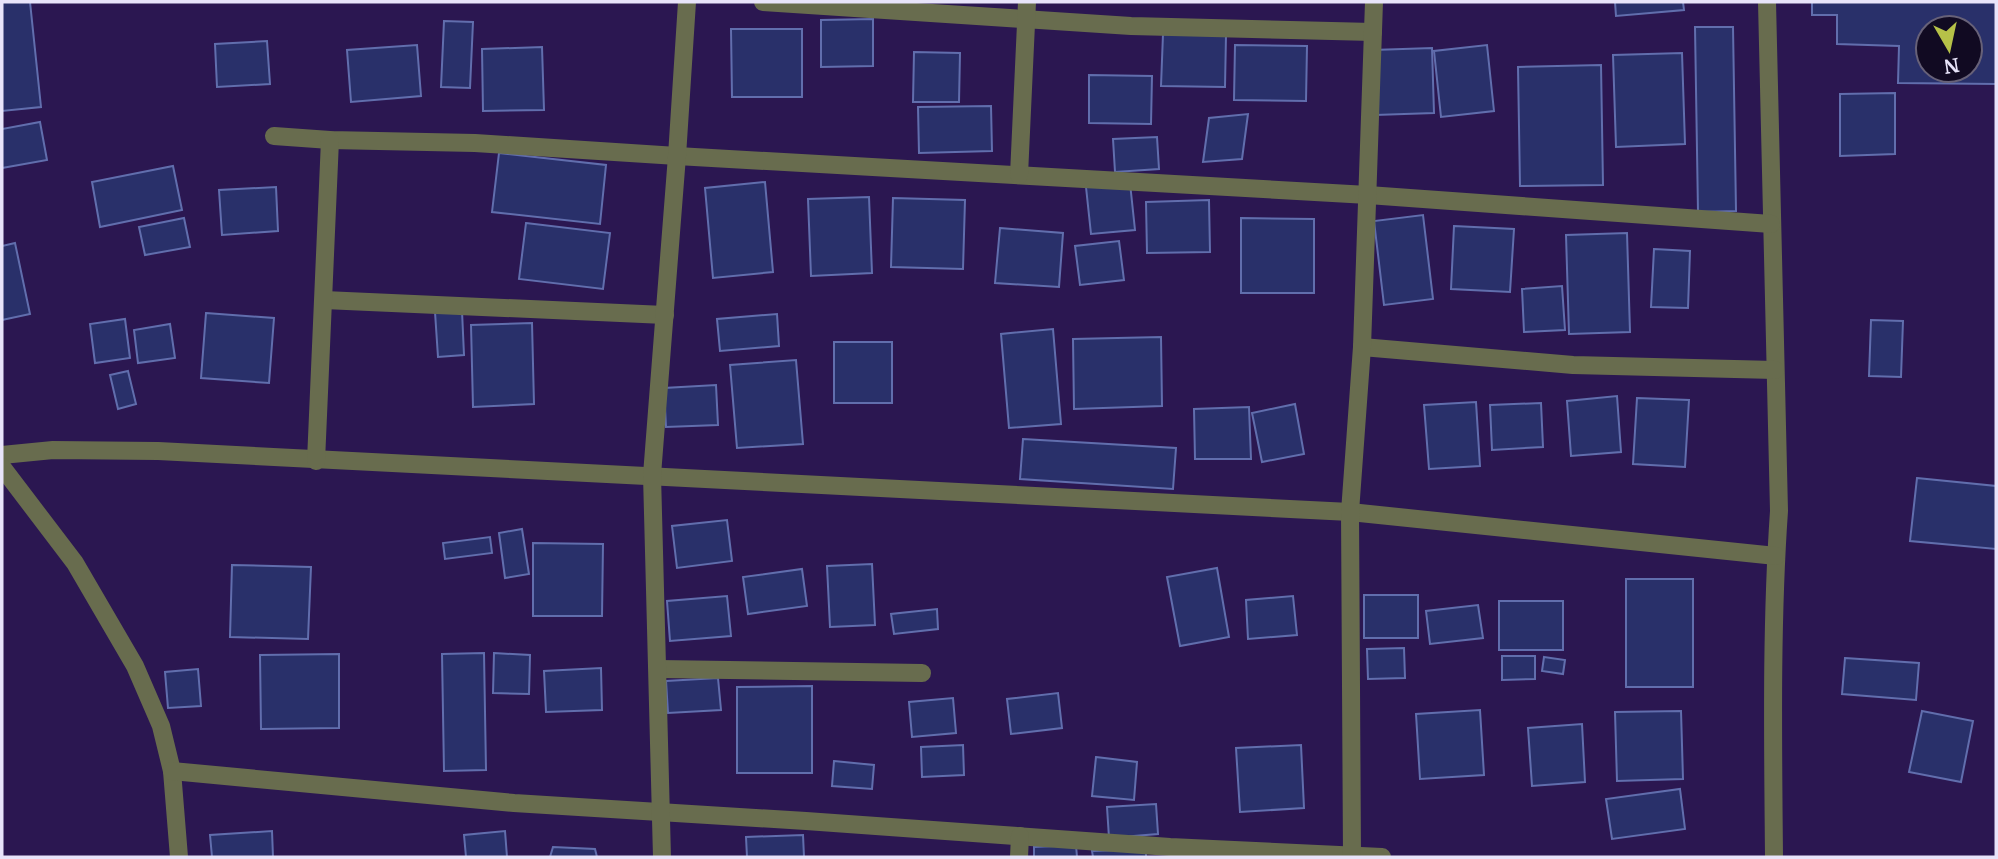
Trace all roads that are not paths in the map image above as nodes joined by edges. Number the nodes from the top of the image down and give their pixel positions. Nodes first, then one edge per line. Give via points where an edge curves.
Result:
1 (687, 2) edge
2 (763, 2) edge
3 (1374, 2) edge
4 (1767, 2) edge
5 (1026, 11) edge
6 (1373, 32) junction
7 (274, 136) dead end
8 (330, 140) junction
9 (677, 156) junction
10 (1019, 175) junction
11 (1368, 195) junction
12 (1771, 224) junction
13 (324, 300) junction
14 (665, 315) junction
15 (1362, 347) junction
16 (1775, 370) junction
17 (2, 455) edge
18 (316, 461) junction
19 (2, 467) edge
20 (652, 475) junction
21 (1350, 512) junction
22 (1776, 556) junction
23 (657, 669) junction
24 (922, 673) dead end
25 (172, 771) junction
26 (661, 812) junction
27 (1020, 836) junction
28 (1352, 856) edge
29 (179, 857) edge
30 (662, 857) edge
31 (1019, 857) edge
32 (1382, 857) edge
33 (1774, 857) edge

1 - 9 street
2 - 5 street
3 - 6 street
4 - 12 street
5 - 6 street via 1131,26
5 - 10 street
6 - 11 street
7 - 8 street
8 - 9 street via 475,143
8 - 13 street
9 - 10 street
9 - 14 street
10 - 11 street
11 - 12 street
11 - 15 street
12 - 16 street
13 - 14 street
13 - 18 street
14 - 20 street
15 - 16 street via 1573,365
15 - 21 street
16 - 22 street
17 - 18 street via 53,450 158,451
18 - 20 street
19 - 25 street via 75,563 135,666 161,726
20 - 21 street
20 - 23 street
21 - 22 street
21 - 28 street
22 - 33 street
23 - 24 street
23 - 26 street
25 - 26 street
25 - 29 street
26 - 27 street
26 - 30 street
27 - 28 street
27 - 31 street
28 - 32 street

